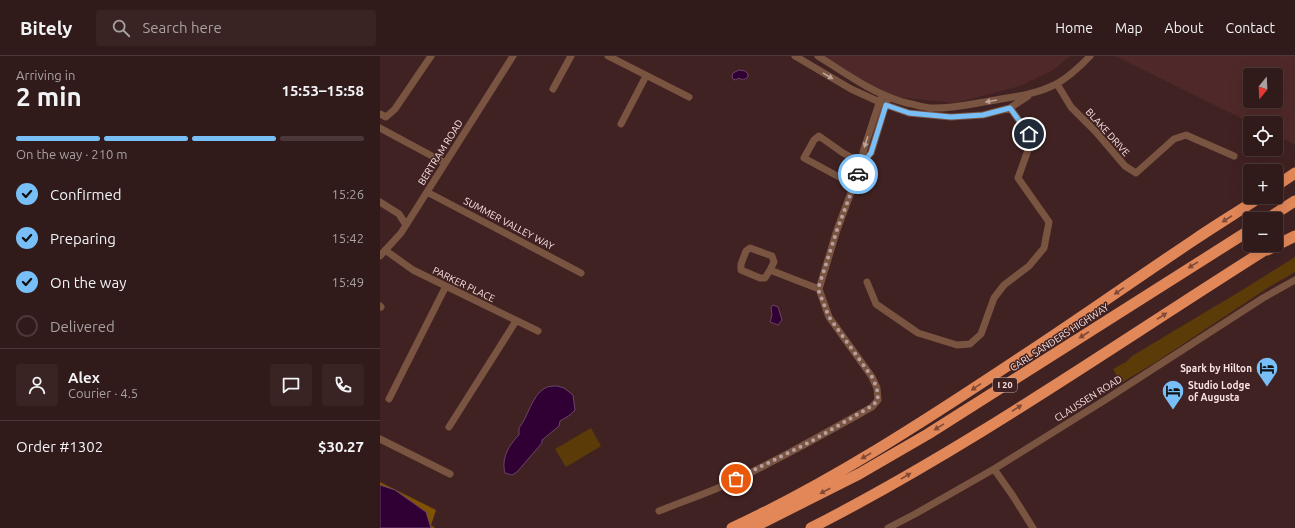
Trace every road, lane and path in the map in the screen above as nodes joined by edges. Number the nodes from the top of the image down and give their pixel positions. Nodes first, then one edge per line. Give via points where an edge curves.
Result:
1 (431, 56) edge
2 (513, 56) edge
3 (571, 56) edge
4 (608, 56) edge
5 (795, 56) edge
6 (818, 56) edge
7 (1090, 56) edge
8 (646, 76) junction
9 (1056, 84) junction
10 (553, 89) dead end
11 (882, 94) junction
12 (1030, 94) junction
13 (689, 97) dead end
14 (889, 97) junction
15 (883, 104) junction
16 (1010, 108) junction
17 (380, 114) edge
18 (622, 124) dead end
19 (380, 128) edge
20 (1234, 156) dead end
21 (445, 163) junction
22 (862, 164) junction
23 (1295, 173) edge
24 (1283, 181) edge
25 (854, 185) junction
26 (427, 192) junction
27 (1295, 201) edge
28 (380, 202) edge
29 (1249, 204) edge
30 (1278, 212) edge
31 (406, 225) junction
32 (1295, 231) edge
33 (1243, 234) edge
34 (1295, 236) edge
35 (1283, 239) edge
36 (385, 250) junction
37 (1262, 252) edge
38 (1259, 254) junction
39 (380, 256) edge
40 (770, 270) junction
41 (582, 273) dead end
42 (1295, 280) edge
43 (867, 282) dead end
44 (446, 286) junction
45 (818, 289) junction
46 (516, 321) junction
47 (538, 331) dead end
48 (389, 399) dead end
49 (449, 427) dead end
50 (380, 439) edge
51 (994, 468) junction
52 (450, 474) dead end
53 (659, 511) dead end
54 (732, 528) edge
55 (752, 528) edge
56 (811, 528) edge
57 (888, 528) edge
58 (1032, 528) edge

1 - 17 street via 395,108 386,116
2 - 21 street, BERTRAM ROAD
3 - 10 street
4 - 8 street
5 -> 15 street via 851,89
6 - 11 street
7 - 9 street
8 - 13 street
8 - 18 street
9 - 12 street
9 - 20 street, BLAKE DRIVE via 1071,107 1125,166 1136,173 1174,139 1186,135
11 - 14 street
11 - 15 street
12 -> 14 street via 930,108
12 - 16 street
14 - 15 street
15 - 16 street via 909,113 951,117 983,115
15 - 22 street via 863,152
16 - 43 street via 1029,134 1028,150 1018,178 1049,222 1044,248 1030,266 1004,285 994,298 981,334 970,344 957,345 918,333 876,304
19 - 21 street
21 - 26 street, BERTRAM ROAD
22 - 25 street
22 - 25 street via 819,136 804,158
23 - 24 highway
25 - 45 street
26 - 31 street, BERTRAM ROAD
26 - 41 street, SUMMER VALLEY WAY
27 - 30 highway
28 - 31 street via 399,214
29 -> 54 highway via 939,412 799,494
31 - 36 street, BERTRAM ROAD
32 - 35 highway
33 -> 55 highway, CARL SANDERS HIGHWAY / I 20 via 928,434 859,474
34 - 38 highway
36 - 39 street, BERTRAM ROAD
36 - 44 street, PARKER PLACE via 413,270
37 - 38 highway, I 20
56 -> 38 highway, I 20 via 939,457
40 - 40 street via 765,278 741,270 746,251 750,248 772,256 774,262
40 - 45 street
42 - 51 street, CLAUSSEN ROAD
44 - 46 street, PARKER PLACE
44 - 48 street
45 - 53 street via 829,317 872,377 877,388 878,400 810,442 718,488
46 - 47 street, PARKER PLACE
46 - 49 street
50 - 52 street
51 - 57 street, CLAUSSEN ROAD
51 - 58 street

